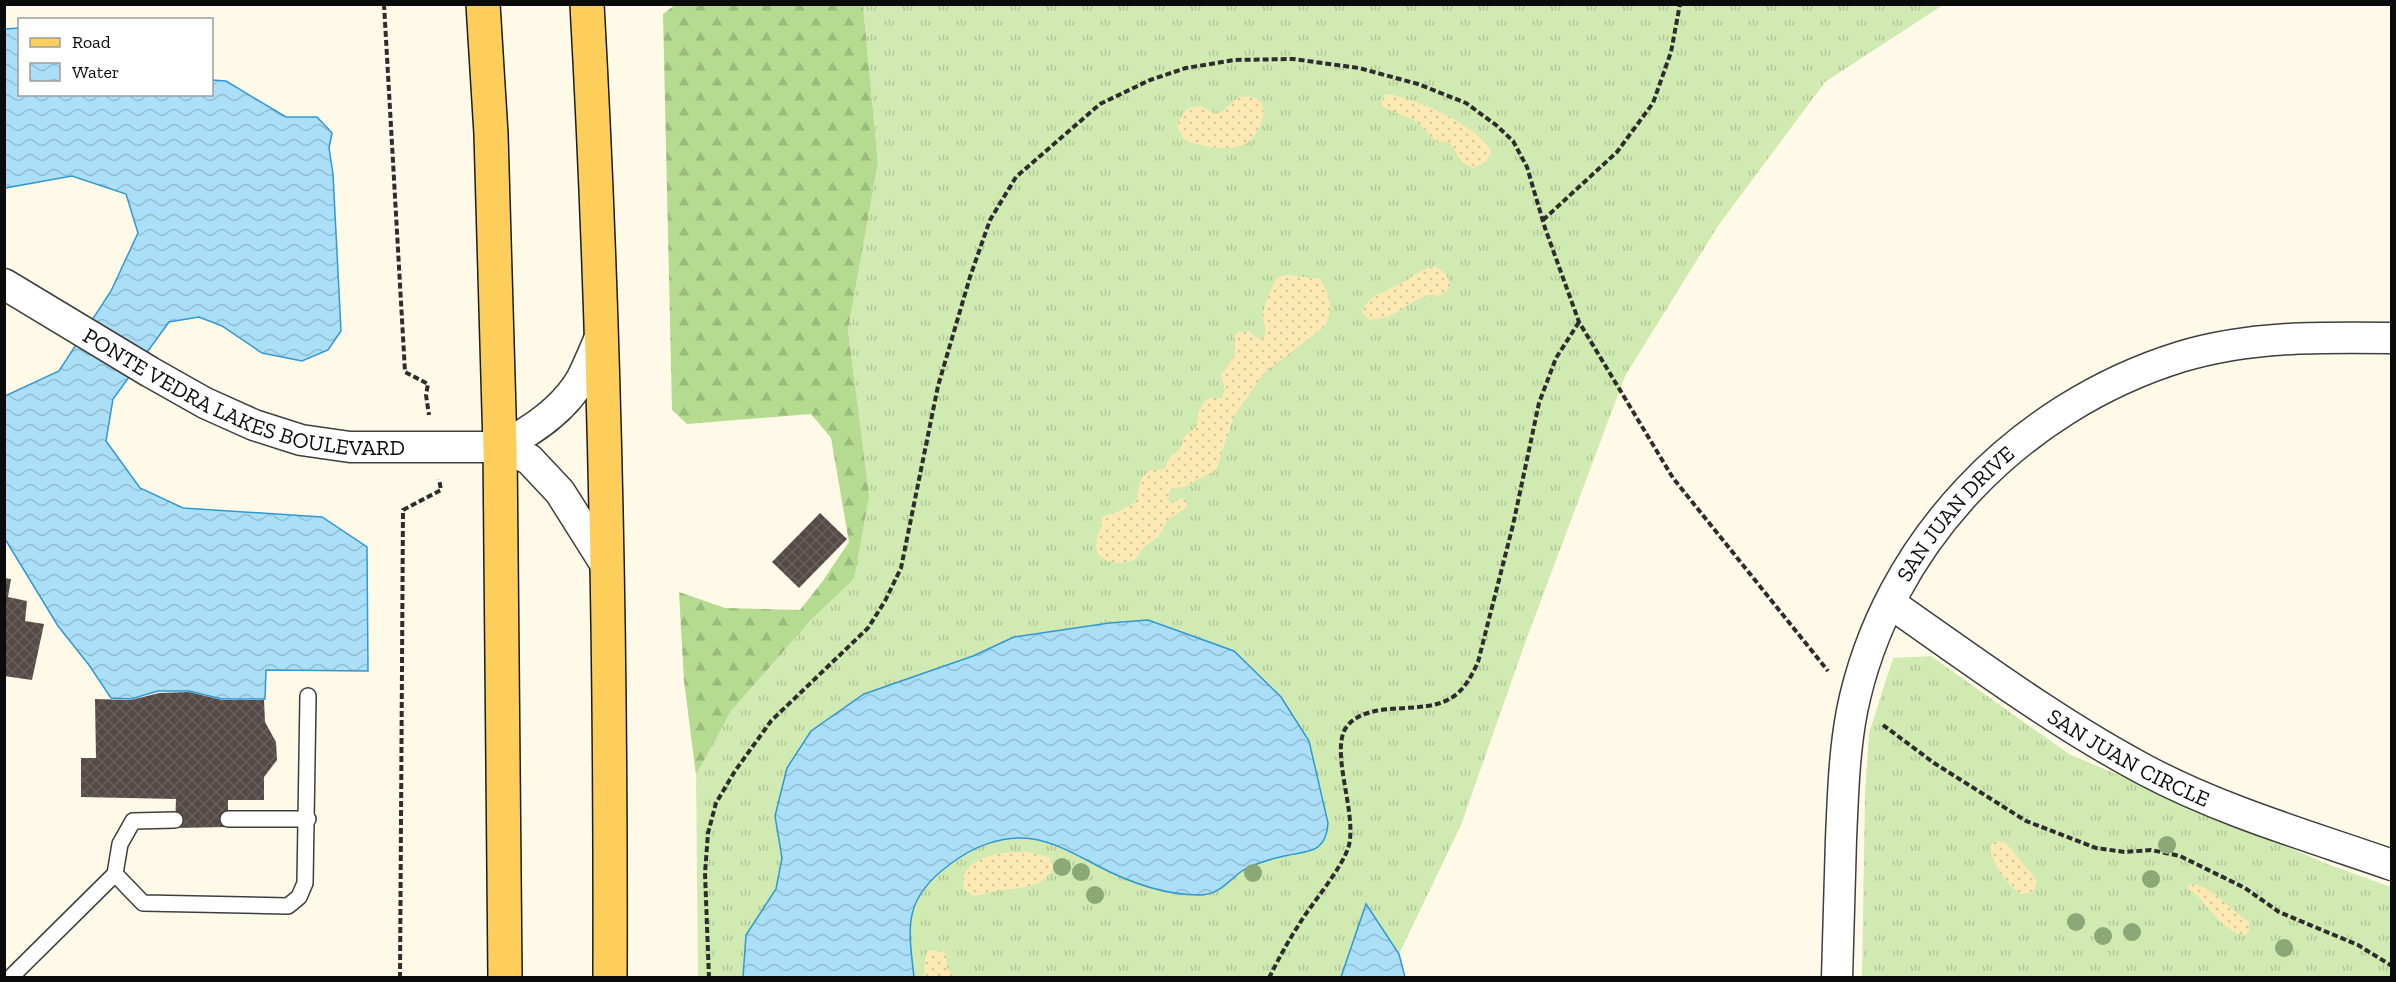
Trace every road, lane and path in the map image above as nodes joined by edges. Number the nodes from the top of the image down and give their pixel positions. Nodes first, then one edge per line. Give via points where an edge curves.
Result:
1 (384, 4) edge
2 (483, 4) edge
3 (587, 4) edge
4 (1680, 4) edge
5 (1543, 220) junction
6 (4, 284) edge
7 (1580, 322) junction
8 (601, 335) junction
9 (2391, 338) edge
10 (500, 447) junction
11 (435, 448) junction
12 (606, 565) junction
13 (1890, 603) junction
14 (308, 696) dead end
15 (1854, 704) junction
16 (228, 819) dead end
17 (308, 819) junction
18 (175, 820) dead end
19 (2391, 865) edge
20 (115, 874) junction
21 (2391, 966) edge
22 (10, 978) edge
23 (400, 978) edge
24 (505, 978) edge
25 (610, 978) edge
26 (709, 978) edge
27 (1269, 978) edge
28 (1837, 978) edge

1 - 11 path via 405,372 428,384 427,406
2 - 10 main road
3 - 8 main road
4 - 5 path via 1671,52 1653,104 1617,152
5 - 7 path
5 - 26 path via 1527,168 1513,141 1466,103 1418,84 1359,68 1293,58 1233,60 1186,68 1150,80 1100,104 1016,177 990,220 970,277 938,386 901,568 868,628 771,721 716,803 708,833 705,873
6 - 11 street, PONTE VEDRA LAKES BOULEVARD via 150,372 254,425 301,440 350,447
7 - 15 path via 1673,478
7 - 27 path via 1556,358 1539,403 1513,525 1470,680 1452,698 1434,704 1362,715 1341,735 1339,749 1350,824 1348,846
8 - 10 street, PONTE VEDRA LAKES BOULEVARD via 581,379 560,406 529,432
8 - 12 main road
9 - 13 street, SAN JUAN DRIVE via 2306,337 2243,344 2181,357 2121,379 2073,404 2011,447 1976,479 1927,540
10 - 11 street, PONTE VEDRA LAKES BOULEVARD
10 - 12 street, PONTE VEDRA LAKES BOULEVARD via 529,459 547,476
10 - 24 main road
11 - 23 path via 441,489 403,510
12 - 25 main road
13 - 15 street, SAN JUAN DRIVE
13 - 19 street, SAN JUAN CIRCLE via 2055,718 2146,771 2219,804
14 - 17 lane
15 - 21 path via 1934,763 2026,821 2096,848 2151,850 2180,856 2245,888 2279,912 2358,945
15 - 28 street, SAN JUAN DRIVE via 1843,766
16 - 17 lane
17 - 20 lane via 305,883 299,897 288,906 143,903
18 - 20 lane via 133,821 120,844
20 - 22 lane

